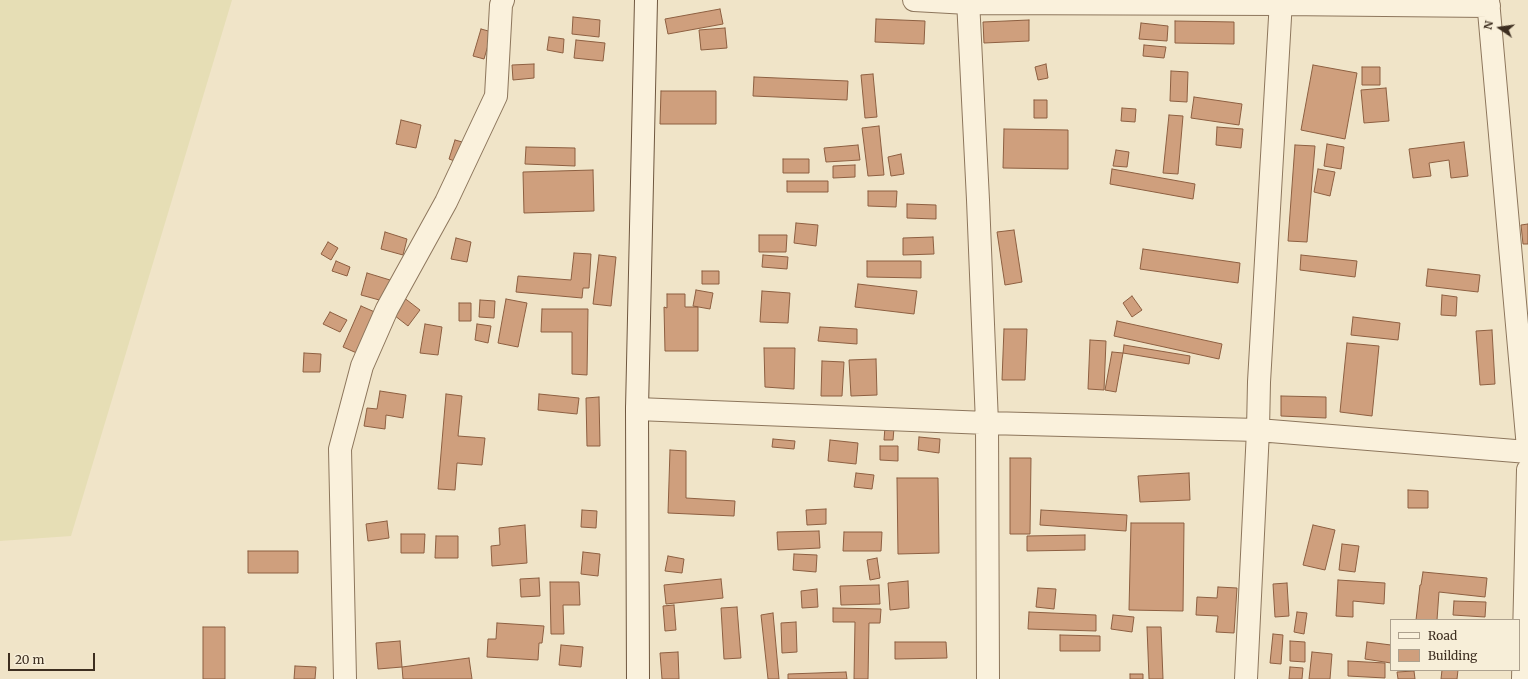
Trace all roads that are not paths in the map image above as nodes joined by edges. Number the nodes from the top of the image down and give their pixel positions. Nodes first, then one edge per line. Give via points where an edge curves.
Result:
1 (504, 0) edge
2 (646, 0) edge
3 (914, 0) edge
4 (968, 2) edge
5 (1280, 2) edge
6 (1488, 3) edge
7 (637, 409) junction
8 (987, 423) junction
9 (1258, 430) junction
10 (1528, 448) edge
11 (1528, 452) edge
12 (1528, 470) edge
13 (346, 679) edge
14 (638, 679) edge
15 (988, 679) edge
16 (1246, 679) edge
17 (1523, 679) edge

1 - 13 street via 501,5 496,96 446,202 387,309 362,366 340,449
2 - 7 street
3 - 4 street
4 - 5 street
4 - 8 street
5 - 6 street
5 - 9 street via 1258,382
6 - 10 street
7 - 8 street
7 - 14 street
8 - 9 street
8 - 15 street
9 - 11 street
9 - 16 street
12 - 17 street

